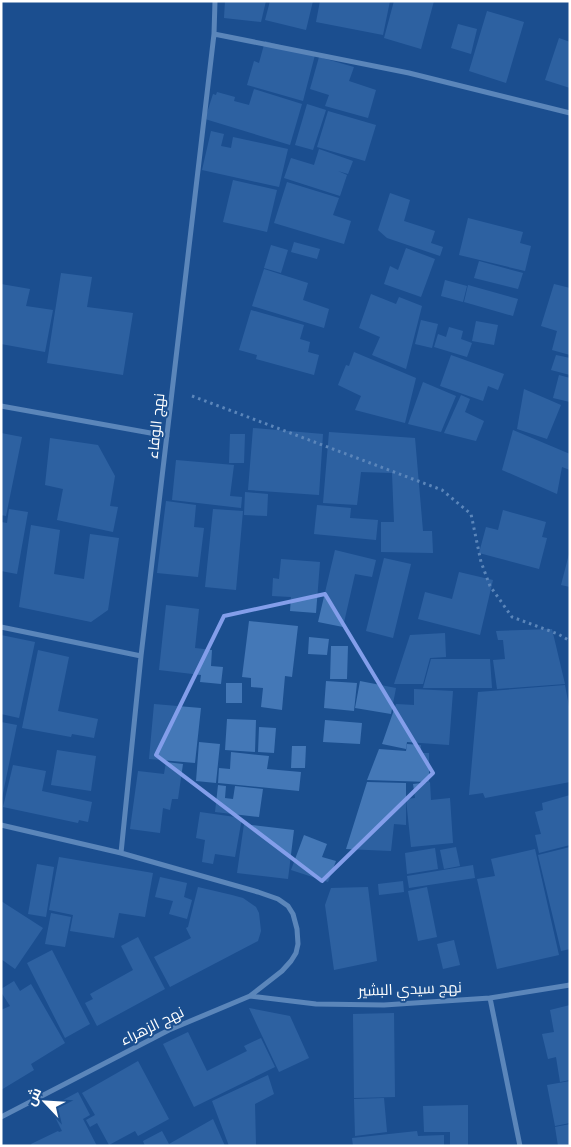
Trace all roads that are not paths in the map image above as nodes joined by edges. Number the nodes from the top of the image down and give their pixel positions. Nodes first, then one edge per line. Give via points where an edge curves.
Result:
1 (215, 1) edge
2 (214, 34) junction
3 (570, 113) edge
4 (1, 406) edge
5 (167, 436) junction
6 (1, 627) edge
7 (141, 656) junction
8 (1, 825) edge
9 (121, 853) junction
10 (570, 985) edge
11 (250, 996) junction
12 (490, 998) junction
13 (1, 1117) edge
14 (520, 1146) edge

1 - 2 street, نهج الوفاء
2 - 3 street via 409,74
2 - 5 street, نهج الوفاء
4 - 5 street
5 - 7 street, نهج الوفاء
6 - 7 street
7 - 9 street, نهج الوفاء
8 - 9 street
9 - 11 street, نهج الزهراء via 258,892 288,906 297,929 296,953 276,976
10 - 12 street, نهج سيدي البشير
11 - 12 street, نهج سيدي البشير via 316,1004 384,1005
11 - 13 street, نهج الزهراء via 169,1030
12 - 14 street

